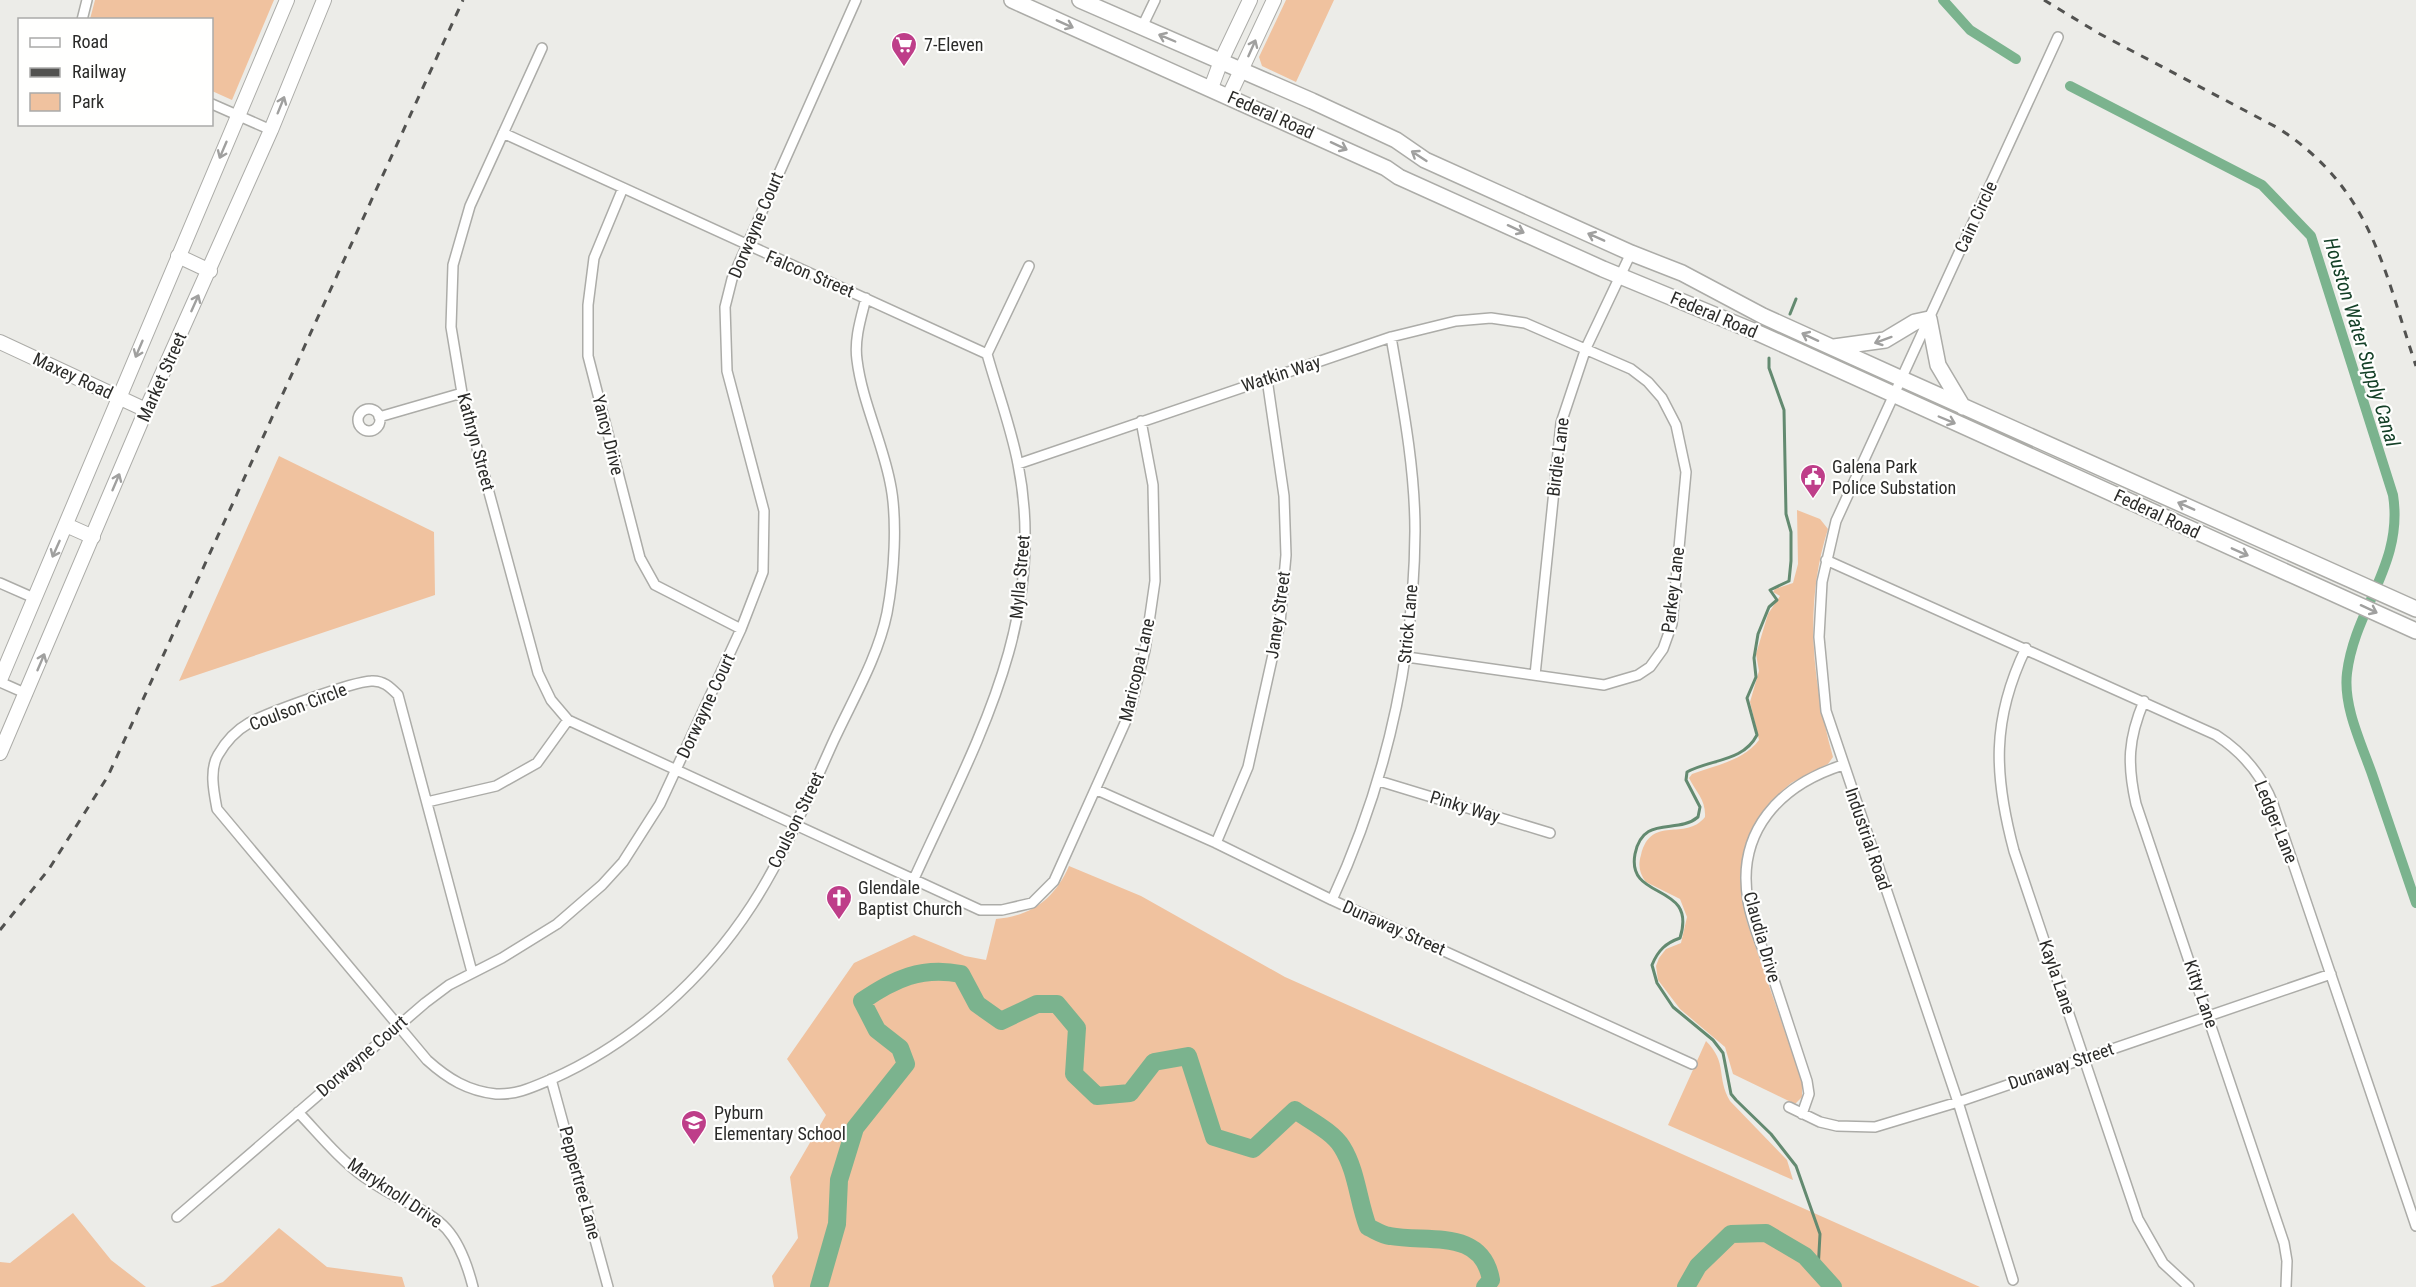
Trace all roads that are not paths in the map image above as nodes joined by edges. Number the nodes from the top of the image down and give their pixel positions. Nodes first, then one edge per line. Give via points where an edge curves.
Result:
1 (87, 0) edge
2 (287, 0) edge
3 (324, 0) edge
4 (856, 0) edge
5 (1012, 0) edge
6 (1080, 0) edge
7 (1155, 0) edge
8 (1250, 0) edge
9 (1274, 0) edge
10 (82, 18) edge
11 (1142, 27) junction
12 (2058, 37) dead end
13 (542, 48) dead end
14 (1221, 61) junction
15 (1242, 70) junction
16 (1212, 88) junction
17 (1229, 96) junction
18 (213, 104) edge
19 (237, 116) junction
20 (271, 130) junction
21 (503, 133) junction
22 (1439, 166) junction
23 (623, 188) junction
24 (1428, 190) junction
25 (745, 246) junction
26 (1631, 253) junction
27 (178, 256) junction
28 (1029, 266) dead end
29 (210, 270) junction
30 (1620, 276) junction
31 (866, 298) junction
32 (1929, 319) junction
33 (1548, 332) joint
34 (1391, 337) junction
35 (0, 342) edge
36 (1833, 347) junction
37 (1586, 348) junction
38 (987, 354) junction
39 (1266, 379) junction
40 (1902, 379) junction
41 (462, 393) junction
42 (1894, 396) junction
43 (119, 397) junction
44 (1964, 407) junction
45 (146, 410) junction
46 (379, 417) dead end
47 (1141, 421) junction
48 (2044, 442) junction
49 (2036, 459) junction
50 (1018, 464) junction
51 (2220, 521) junction
52 (66, 525) junction
53 (93, 537) junction
54 (2211, 539) junction
55 (1826, 560) junction
56 (0, 583) edge
57 (34, 598) junction
58 (2416, 609) edge
59 (741, 629) junction
60 (2416, 631) edge
61 (2026, 648) junction
62 (1407, 657) junction
63 (1535, 675) junction
64 (0, 681) edge
65 (27, 694) junction
66 (2144, 701) junction
67 (568, 720) junction
68 (0, 753) edge
69 (1844, 765) junction
70 (676, 772) junction
71 (1379, 781) junction
72 (1097, 790) junction
73 (427, 802) junction
74 (794, 826) junction
75 (1550, 833) dead end
76 (1216, 843) junction
77 (913, 880) junction
78 (1037, 898) joint
79 (1332, 900) junction
80 (472, 972) junction
81 (2331, 974) junction
82 (2208, 1015) junction
83 (398, 1025) junction
84 (2084, 1057) junction
85 (1692, 1064) dead end
86 (551, 1079) junction
87 (1958, 1102) junction
88 (1789, 1107) dead end
89 (298, 1112) junction
90 (1802, 1114) junction
91 (177, 1217) dead end
92 (2416, 1226) edge
93 (2013, 1280) dead end
94 (473, 1287) edge
95 (608, 1287) edge
96 (2189, 1287) edge
97 (2286, 1287) edge

1 - 10 street
2 - 19 main road, Market Street
20 -> 3 main road, Market Street
4 - 25 street, Dorwayne Court
5 -> 16 main road, Federal Road
6 - 11 main road, Federal Road
7 - 11 street
8 - 14 main road
15 -> 9 main road
14 -> 11 main road, Federal Road
12 - 32 street, Cain Circle
13 - 21 street, Kathryn Street
14 - 15 main road, Federal Road
14 - 16 main road
15 - 17 main road
22 -> 15 main road, Federal Road via 1396,140
16 - 17 main road, Federal Road
17 -> 24 main road, Federal Road
18 - 19 street
19 - 20 street
19 -> 27 main road, Market Street
20 - 29 main road, Market Street
21 - 23 street, Falcon Street
21 - 41 street, Kathryn Street via 470,206 453,265 451,327
22 - 24 main road
26 -> 22 main road, Federal Road
23 - 25 street, Falcon Street
23 - 59 street, Yancy Drive via 594,258 588,305 588,356 640,558 655,585
24 -> 30 main road, Federal Road
25 - 31 street, Falcon Street
25 - 59 street, Dorwayne Court via 725,308 727,371 764,511 763,572
26 - 30 street, Birdie Lane
36 -> 26 main road, Federal Road via 1682,273
27 - 29 main road
27 -> 43 main road, Market Street
28 - 38 street
45 -> 29 main road, Market Street
30 - 37 street, Birdie Lane
30 - 42 main road, Federal Road via 1758,333
31 - 38 street, Falcon Street
31 - 74 street, Coulson Street via 858,332 857,360 891,484 894,570 886,617 869,664
32 -> 36 main road via 1885,340
32 - 40 street, Cain Circle
32 - 44 main road via 1938,365
33 - 34 street, Watkin Way via 1525,323 1491,318 1456,321
33 - 37 street, Parkey Lane
34 - 39 street, Watkin Way
34 - 62 street, Strick Lane via 1409,445 1415,531
35 - 43 main road, Maxey Road
36 - 40 main road, Federal Road
37 - 63 street, Birdie Lane via 1561,423
37 - 63 street, Parkey Lane via 1631,369 1648,382 1662,398 1676,425 1686,472 1672,624 1663,649 1650,667 1638,675 1604,685
38 - 50 street, Mylla Street
39 - 47 street, Watkin Way
39 - 76 street, Janey Street via 1284,496 1286,555 1280,623 1248,767
40 - 42 street, Cain Circle
40 - 44 main road, Federal Road
41 - 46 street
41 - 67 street, Kathryn Street via 538,673 551,700
42 -> 49 main road, Federal Road
42 - 55 street, Industrial Road via 1836,521
43 - 45 main road, Maxey Road
43 - 52 main road, Market Street
44 - 48 main road, Federal Road
53 -> 45 main road, Market Street
47 - 50 street, Watkin Way
47 - 72 street, Maricopa Lane via 1153,485 1155,581 1145,650 1129,714
48 - 49 main road
51 -> 48 main road, Federal Road
49 - 54 main road, Federal Road
50 - 77 street, Mylla Street via 1025,544 1018,622 993,705
51 - 54 main road
51 - 58 main road, Federal Road
52 - 53 main road
52 -> 57 main road, Market Street
65 -> 53 main road, Market Street
54 -> 60 main road, Federal Road
55 - 61 street, Ledger Lane
55 - 69 street, Industrial Road via 1819,637 1821,681 1826,711
56 - 57 street
57 - 64 main road, Market Street
59 - 70 street, Dorwayne Court
61 - 66 street, Ledger Lane
61 - 84 street, Kayla Lane via 2008,692 1999,744 2002,806
62 - 63 street, Parkey Lane
62 - 71 street, Strick Lane
64 - 65 street
65 - 68 main road, Market Street
66 - 81 street, Ledger Lane via 2216,735 2258,774 2273,804
66 - 82 street, Kitty Lane via 2129,743 2133,795
67 - 70 street, Kathryn Street
67 - 73 street via 537,763 496,786
69 - 87 street, Industrial Road
69 - 90 street, Claudia Drive via 1815,774 1778,801 1754,839 1747,869 1748,904 1808,1081 1809,1094
70 - 74 street, Kathryn Street
70 - 80 street, Dorwayne Court via 645,831 602,885 549,930
71 - 75 street, Pinky Way
71 - 79 street, Strick Lane via 1355,850
72 - 76 street, Dunaway Street
72 - 78 street, Maricopa Lane via 1054,881
73 - 80 street, Coulson Circle
73 - 83 street, Coulson Circle via 398,695 387,684 371,681 250,722 232,735 216,758 213,784 217,809
74 - 77 street, Kathryn Street
74 - 86 street, Coulson Street via 752,904 687,985 605,1050
76 - 79 street, Dunaway Street
77 - 78 street, Kathryn Street via 980,910 1002,910 1032,903
79 - 85 street, Dunaway Street
80 - 83 street, Dorwayne Court
81 - 82 street, Dunaway Street
81 - 92 street, Ledger Lane
82 - 84 street, Dunaway Street
82 - 97 street, Kitty Lane via 2284,1243
83 - 86 street, Coulson Street via 427,1060 459,1085 509,1093
83 - 89 street, Dorwayne Court
84 - 87 street, Dunaway Street
84 - 96 street, Kayla Lane via 2138,1219 2163,1263
86 - 95 street, Peppertree Lane
87 - 90 street, Dunaway Street via 1875,1127 1820,1122
87 - 93 street, Industrial Road
88 - 90 street, Dunaway Street
89 - 91 street, Dorwayne Court
89 - 94 street, Maryknoll Drive via 351,1167 393,1196 437,1218 466,1259

